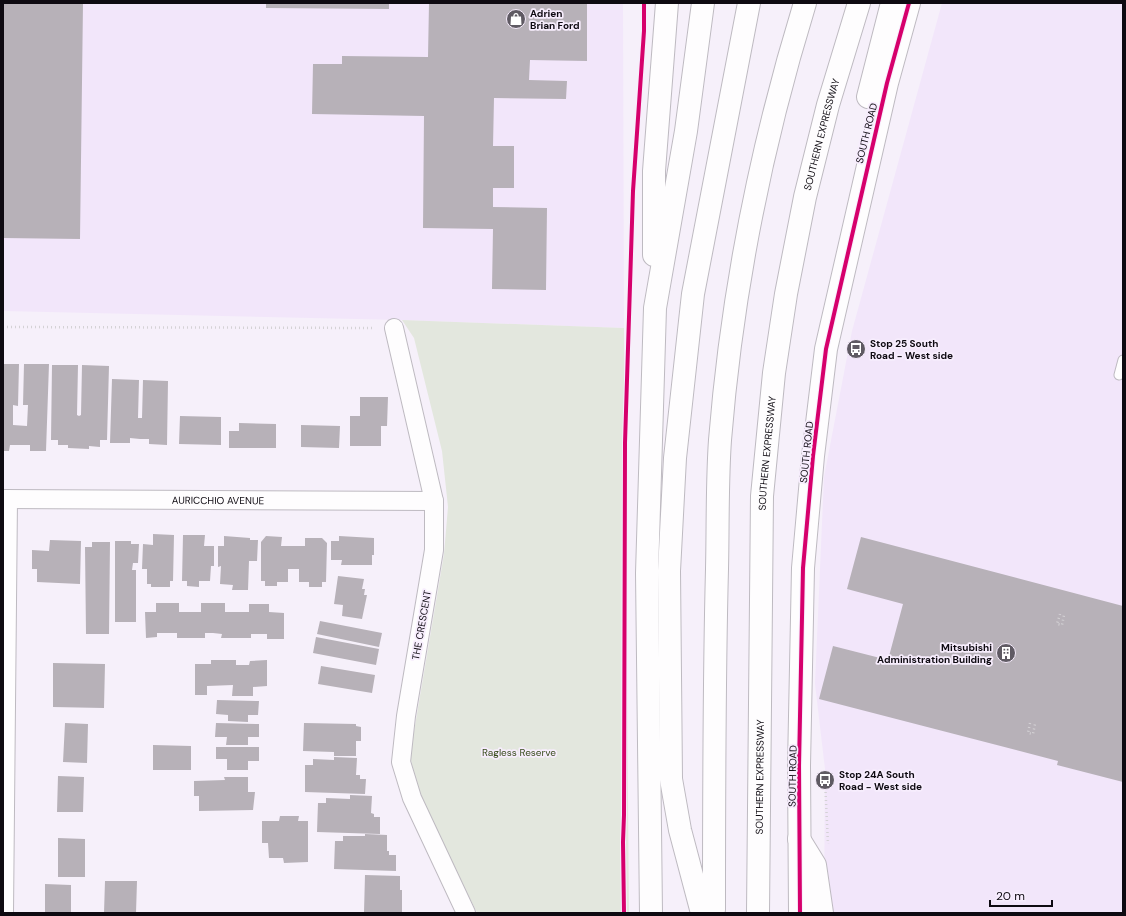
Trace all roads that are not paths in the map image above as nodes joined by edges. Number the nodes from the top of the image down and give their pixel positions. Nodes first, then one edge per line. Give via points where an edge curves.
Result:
1 (703, 3) edge
2 (749, 3) edge
3 (805, 3) edge
4 (859, 3) edge
5 (892, 3) edge
6 (909, 3) edge
7 (665, 9) edge
8 (655, 308) junction
9 (394, 328) road end
10 (826, 348) junction
11 (1123, 360) edge
12 (1119, 375) dead end
13 (6, 499) edge
14 (434, 501) junction
15 (799, 839) junction
16 (708, 912) edge
17 (4, 913) edge
18 (466, 913) edge
19 (651, 913) edge
20 (758, 913) edge
21 (800, 913) edge
22 (822, 913) edge

1 - 8 highway via 686,131
2 - 16 highway via 693,294 675,458 669,571 671,779 690,873
3 - 16 highway via 766,142 749,219 732,328 720,442
4 - 20 highway, SOUTHERN EXPRESSWAY via 828,105 805,197 774,373 762,496
5 - 10 highway via 850,169 826,307
6 - 10 highway, SOUTH ROAD via 883,97
7 - 8 highway via 654,171
8 - 19 highway via 647,573
9 - 14 street, THE CRESCENT
10 - 15 highway, SOUTH ROAD via 803,568
11 - 12 lane
13 - 14 street, AURICCHIO AVENUE
13 - 17 street
14 - 18 street, THE CRESCENT via 434,550 406,716 401,762 412,798
15 - 21 highway, SOUTH ROAD
15 - 22 highway via 815,865

